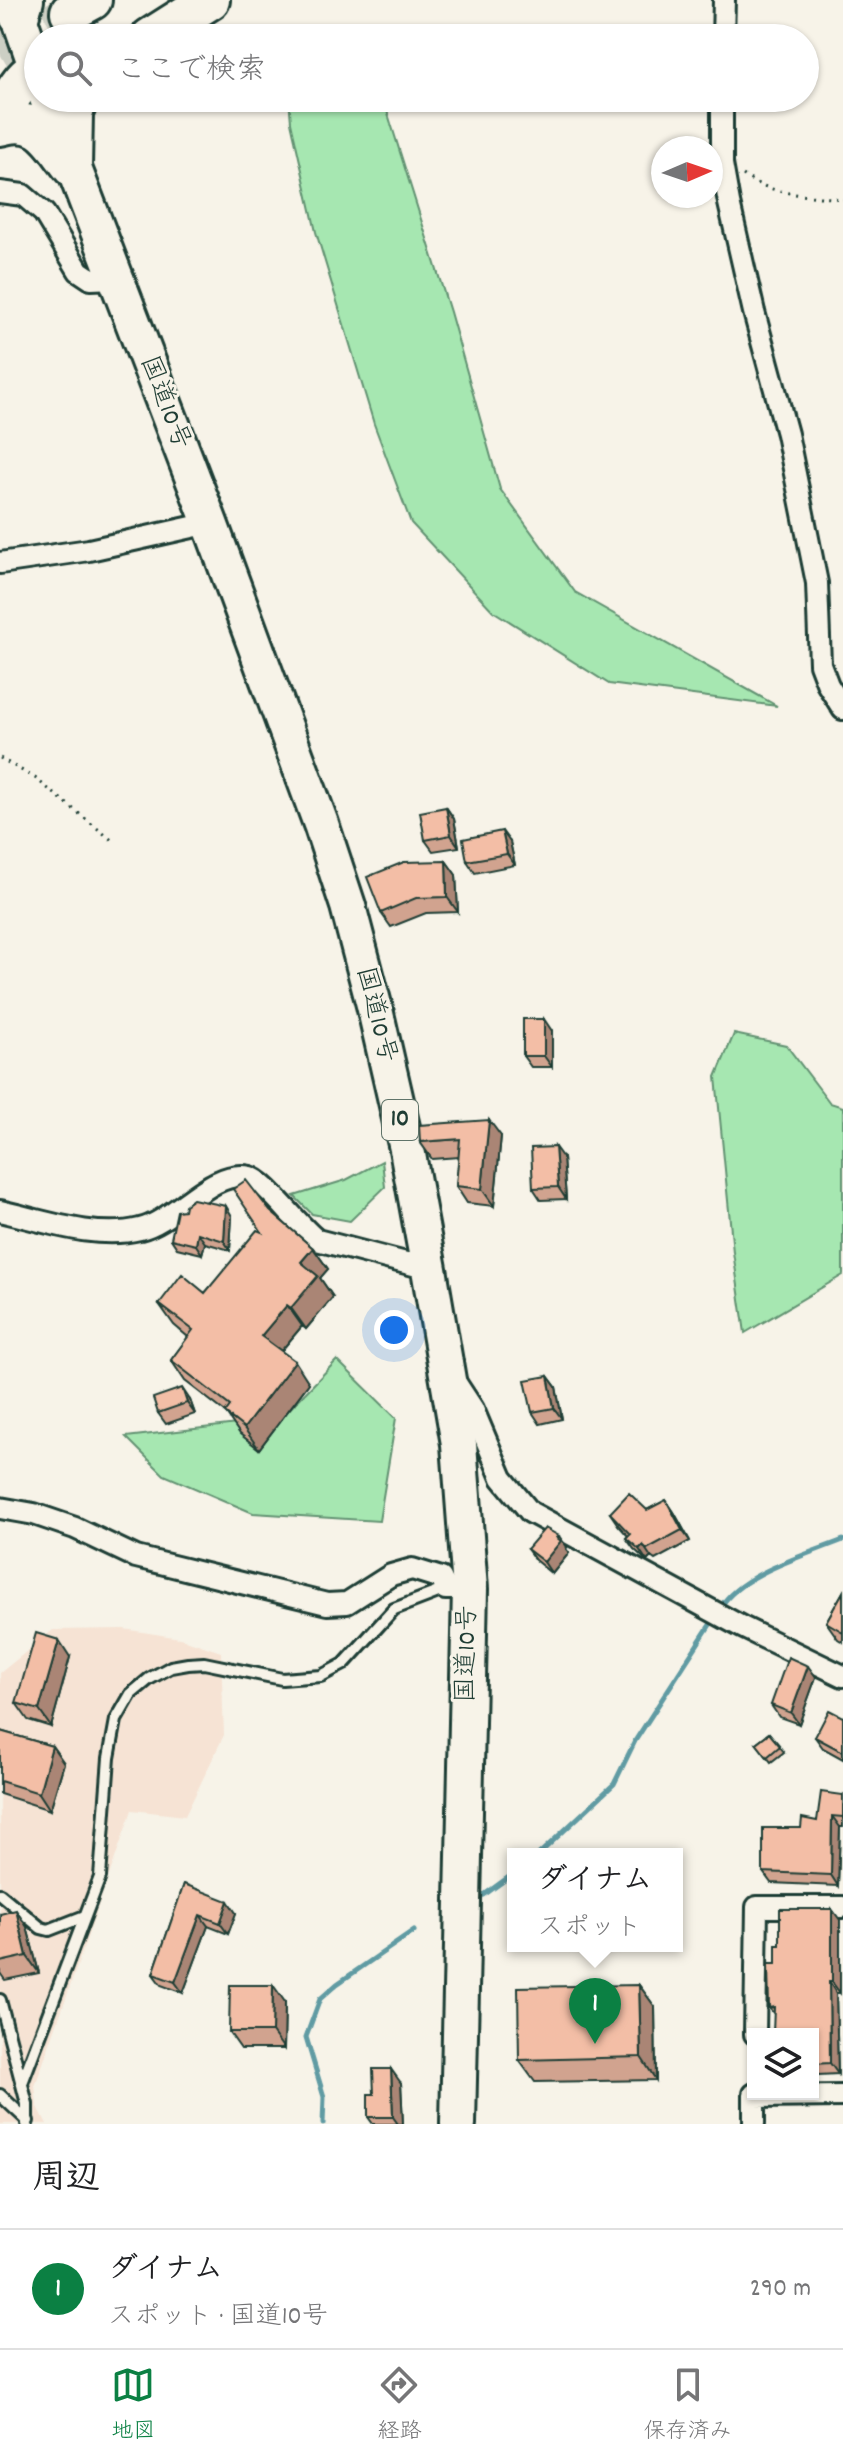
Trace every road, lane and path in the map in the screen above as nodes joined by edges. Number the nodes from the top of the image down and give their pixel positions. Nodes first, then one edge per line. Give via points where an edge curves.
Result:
1 (210, 0) edge
2 (724, 0) edge
3 (172, 24) edge
4 (723, 24) edge
5 (24, 77) edge
6 (0, 112) edge
7 (53, 112) edge
8 (73, 112) edge
9 (722, 112) edge
10 (0, 126) edge
11 (722, 136) edge
12 (723, 148) edge
13 (723, 155) edge
14 (72, 167) junction
15 (0, 192) edge
16 (843, 199) edge
17 (115, 278) junction
18 (210, 523) junction
19 (0, 563) edge
20 (843, 709) edge
21 (0, 758) edge
22 (113, 841) dead end
23 (0, 1211) edge
24 (429, 1269) junction
25 (447, 1370) junction
26 (0, 1508) edge
27 (458, 1589) junction
28 (843, 1676) edge
29 (0, 1894) edge
30 (843, 1907) edge
31 (85, 1916) junction
32 (1, 2006) edge
33 (755, 2028) edge
34 (22, 2083) junction
35 (0, 2095) edge
36 (819, 2096) edge
37 (843, 2096) edge
38 (754, 2100) edge
39 (27, 2123) edge
40 (458, 2124) edge
41 (754, 2124) edge

1 - 3 highway
2 - 4 street
5 - 6 highway
7 - 14 highway, 国道10号 / 10
8 - 14 highway
9 - 11 street
10 - 14 highway via 25,122 43,129
12 - 16 path via 745,177 760,184 792,194
13 - 20 street via 729,203 787,434 817,583 820,664
14 - 17 highway, 国道10号 / 10
15 - 17 street via 23,195 44,213 79,271 91,279
17 - 18 highway, 国道10号 / 10
18 - 19 street
18 - 24 highway, 国道10号 / 10 via 348,906 397,1106
21 - 22 path via 35,778
23 - 24 street via 106,1232 140,1230 212,1185 252,1177 317,1240
24 - 25 highway, 国道10号 / 10
25 - 27 highway, 国道10号 / 10 via 461,1459
25 - 28 street via 473,1409 502,1478 530,1512
26 - 27 street via 75,1528 136,1557 327,1604 347,1603 391,1575 412,1569
27 - 31 lane via 394,1609 344,1664 321,1676 282,1679 188,1664 160,1673 131,1694 116,1720 100,1877
27 - 40 highway, 国道10号 / 10
29 - 31 lane via 41,1928 49,1930
30 - 33 street via 757,1907
31 - 34 lane
32 - 34 lane
34 - 39 lane
35 - 39 lane
36 - 37 street
38 - 41 street

